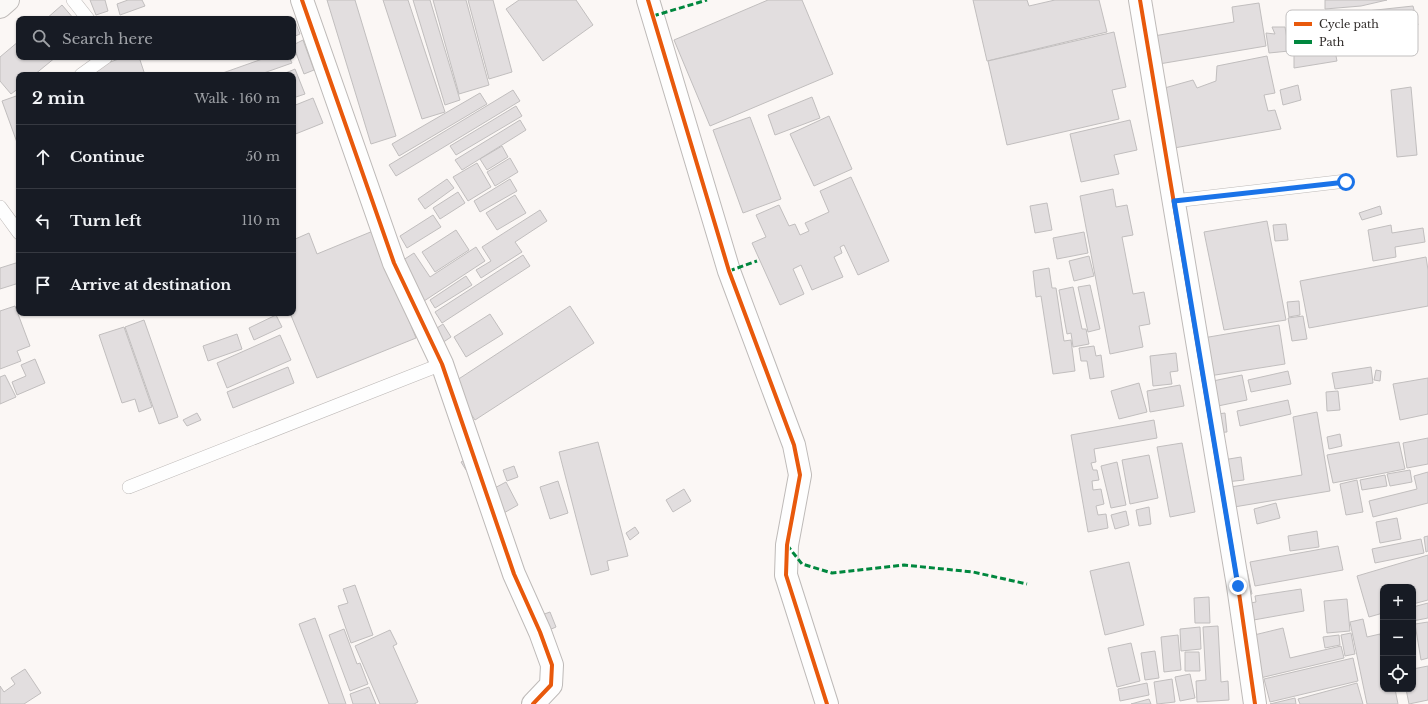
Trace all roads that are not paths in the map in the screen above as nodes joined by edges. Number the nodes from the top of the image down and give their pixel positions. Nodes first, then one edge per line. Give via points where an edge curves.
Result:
1 (8, 0) edge
2 (73, 0) edge
3 (302, 0) edge
4 (648, 0) edge
5 (1140, 0) edge
6 (0, 7) edge
7 (86, 16) edge
8 (102, 60) edge
9 (85, 72) edge
10 (1346, 182) dead end
11 (1174, 201) junction
12 (0, 207) edge
13 (16, 229) edge
14 (442, 364) junction
15 (129, 487) dead end
16 (533, 704) edge
17 (827, 704) edge
18 (1255, 704) edge

1 - 6 main road
2 - 7 lane
3 - 14 street via 394,263
4 - 17 street via 729,271 794,445 800,475 787,545 786,575
5 - 11 street
8 - 9 lane
10 - 11 lane
11 - 18 street
12 - 13 lane
14 - 15 lane
14 - 16 street via 514,574 552,665 551,685

